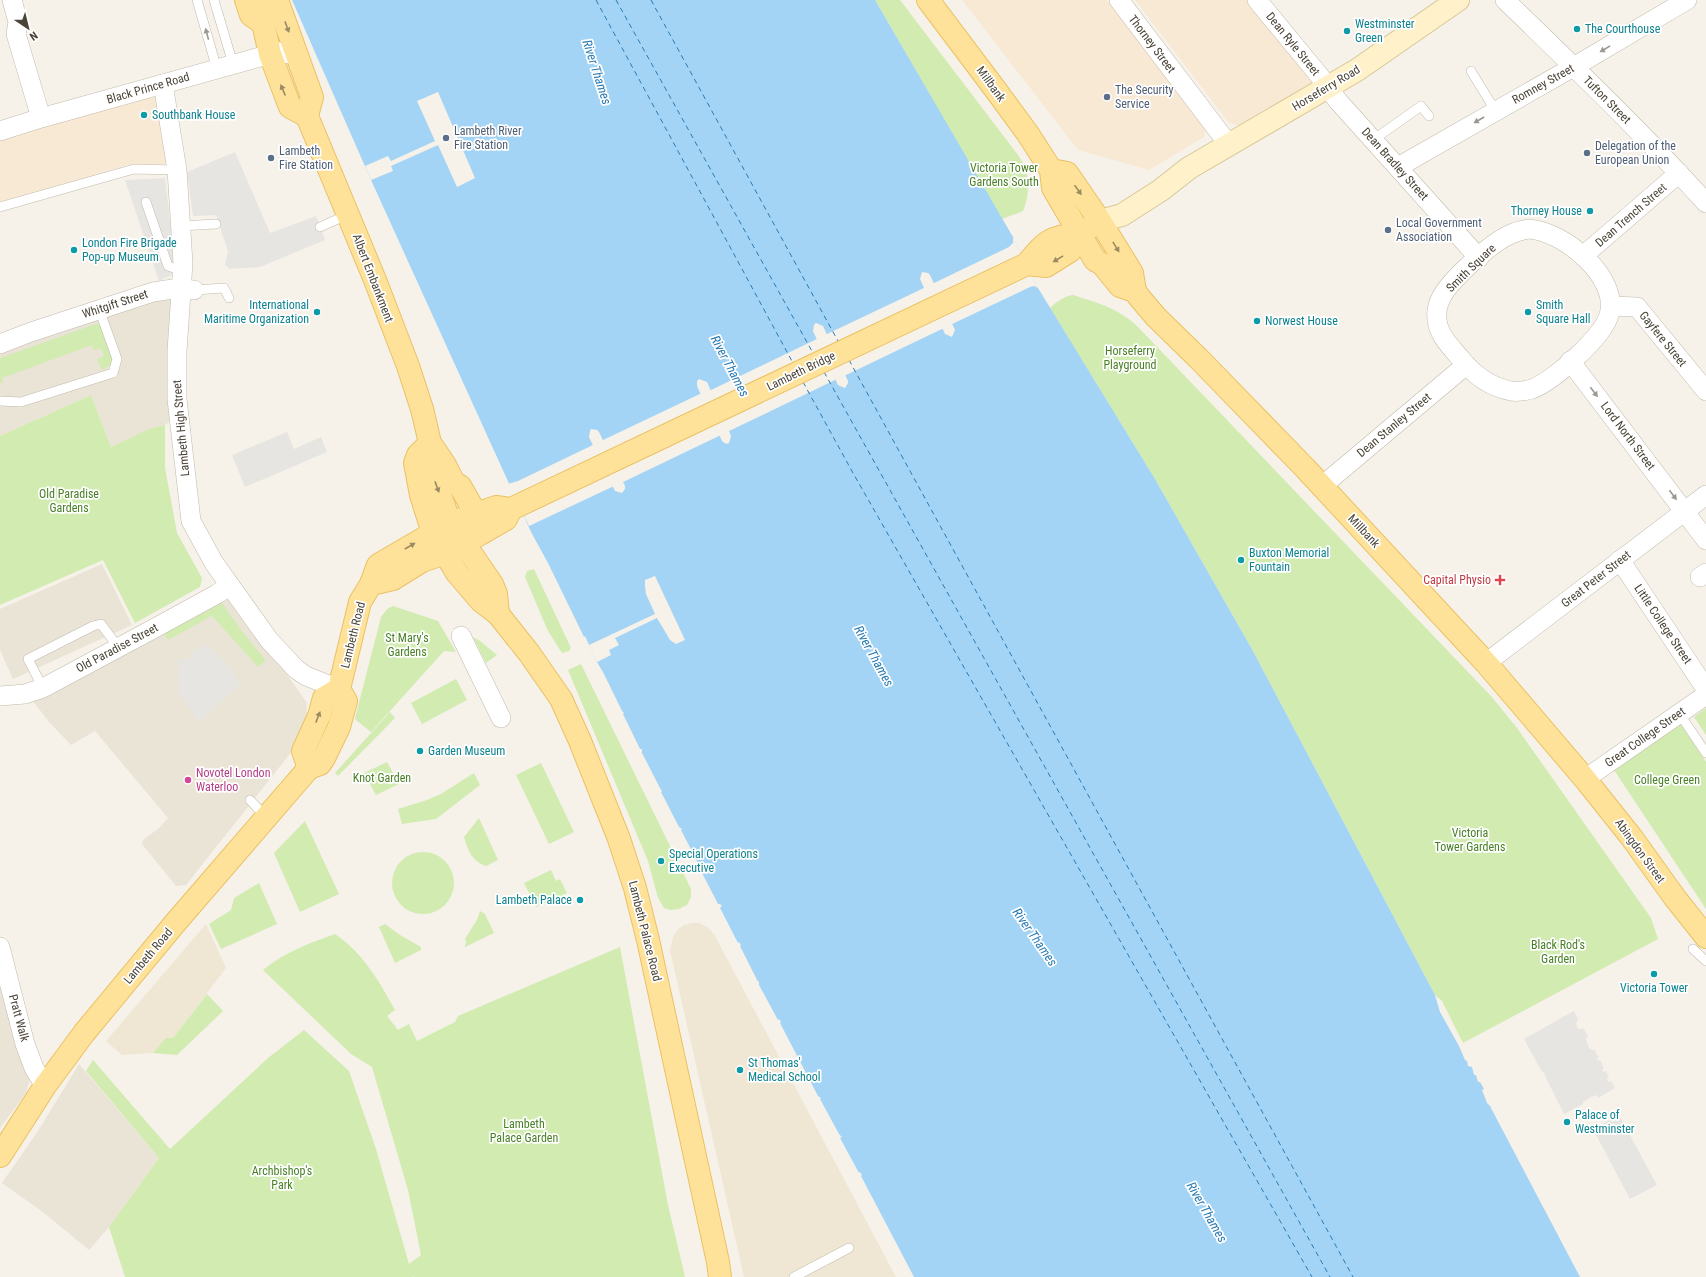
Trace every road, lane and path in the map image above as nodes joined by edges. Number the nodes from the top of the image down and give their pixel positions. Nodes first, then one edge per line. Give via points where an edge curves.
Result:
1 (12, 0) edge
2 (197, 0) edge
3 (214, 0) edge
4 (246, 0) edge
5 (262, 0) edge
6 (277, 0) edge
7 (928, 0) edge
8 (1120, 0) edge
9 (1257, 0) edge
10 (1458, 0) edge
11 (1505, 0) edge
12 (1687, 0) edge
13 (262, 23) junction
14 (270, 54) junction
15 (297, 55) junction
16 (225, 67) junction
17 (1574, 67) junction
18 (1471, 71) dead end
19 (163, 84) junction
20 (1328, 87) junction
21 (1497, 110) junction
22 (308, 116) junction
23 (1430, 116) dead end
24 (41, 118) junction
25 (0, 131) edge
26 (1373, 140) junction
27 (1228, 145) junction
28 (1398, 167) junction
29 (177, 170) junction
30 (1051, 170) junction
31 (1678, 173) junction
32 (146, 202) dead end
33 (1706, 203) edge
34 (0, 207) edge
35 (349, 214) junction
36 (1100, 221) junction
37 (216, 224) dead end
38 (180, 226) junction
39 (320, 227) dead end
40 (1079, 235) junction
41 (1583, 256) junction
42 (1479, 258) junction
43 (187, 284) junction
44 (1135, 291) junction
45 (229, 298) dead end
46 (1610, 306) junction
47 (99, 309) junction
48 (0, 344) edge
49 (1570, 361) junction
50 (1466, 365) junction
51 (1706, 391) edge
52 (0, 401) edge
53 (431, 446) junction
54 (1322, 486) junction
55 (1706, 495) edge
56 (515, 507) junction
57 (1685, 511) junction
58 (476, 514) junction
59 (442, 528) junction
60 (1706, 540) edge
61 (464, 543) junction
62 (445, 553) junction
63 (1620, 560) junction
64 (371, 584) junction
65 (229, 586) junction
66 (498, 614) junction
67 (461, 636) dead end
68 (118, 648) junction
69 (1486, 663) junction
70 (43, 688) junction
71 (339, 689) junction
72 (1706, 689) edge
73 (1706, 695) edge
74 (0, 696) edge
75 (1679, 713) junction
76 (500, 718) dead end
77 (1706, 753) edge
78 (1585, 779) junction
79 (250, 800) dead end
80 (266, 817) junction
81 (1698, 936) edge
82 (0, 947) edge
83 (1706, 961) edge
84 (45, 1086) junction
85 (1, 1153) edge
86 (849, 1248) dead end
87 (720, 1277) edge
88 (794, 1277) edge

1 - 24 street via 18,22 16,34
16 -> 2 lane
3 - 16 lane
4 - 13 main road via 251,15
5 - 13 main road via 265,9
6 -> 15 main road
7 - 30 main road, Millbank via 1028,134
8 - 27 street, Thorney Street
9 - 20 street, Dean Ryle Street
10 - 20 main road, Horseferry Road via 1372,60
11 - 17 street, Tufton Street
12 -> 17 street, Romney Street
13 - 14 main road
14 - 15 street, Black Prince Road via 278,52
14 - 16 street, Black Prince Road
22 -> 14 main road via 290,107
15 - 22 main road via 312,96
16 - 19 street, Black Prince Road
17 - 21 street, Romney Street
17 - 31 street, Tufton Street
18 - 21 lane
19 - 24 street, Black Prince Road
19 - 29 street, Lambeth High Street
20 - 26 street, Dean Bradley Street
20 - 27 main road, Horseferry Road
21 -> 28 street, Romney Street
22 - 35 main road, Albert Embankment
23 - 26 lane via 1422,106
24 - 25 street, Black Prince Road
26 - 28 street, Dean Bradley Street
27 - 36 main road, Horseferry Road via 1189,168 1122,215
28 - 42 street, Dean Bradley Street
29 - 34 lane via 134,169
29 - 38 street, Lambeth High Street
30 -> 36 main road, Millbank via 1066,173
30 - 40 main road, Millbank via 1053,188
31 - 33 street, Tufton Street
31 - 41 street, Dean Trench Street
32 - 43 lane via 168,266
35 - 39 lane
35 - 53 main road, Albert Embankment via 408,366
36 - 40 main road, Lambeth Bridge
36 -> 44 main road, Millbank via 1132,273
37 - 38 lane
38 - 43 street, Lambeth High Street
40 - 44 main road, Millbank via 1095,260 1102,264 1120,286
40 - 56 main road, Lambeth Bridge via 1062,235 1040,247 1027,264
41 - 42 street, Smith Square via 1561,239 1539,230 1529,229 1508,235
41 - 46 street, Smith Square via 1605,283
42 - 50 street, Smith Square via 1449,286 1441,297 1437,312 1440,333
43 - 45 lane, Whitgift Street via 224,288
43 - 47 street, Whitgift Street
43 - 65 street, Lambeth High Street via 177,351 177,400 191,521
44 - 54 main road, Millbank via 1156,317
46 - 49 street, Smith Square via 1609,316 1599,333 1591,344
46 - 51 street, Gayfere Street via 1636,307
47 - 48 street, Whitgift Street
47 - 52 lane via 117,359 113,373 21,402
49 - 50 street, Smith Square via 1547,381 1532,389 1521,391 1489,384
49 -> 57 street, Lord North Street
50 - 54 street, Dean Stanley Street
53 - 58 main road via 454,483 460,486 468,497
53 - 59 main road via 418,454 415,463 421,494
54 - 69 main road, Millbank
55 - 57 street, Great Peter Street
56 - 58 main road, Lambeth Bridge via 496,507
56 - 61 main road, Lambeth Bridge via 506,519
57 - 60 street, Lord North Street
57 - 63 street, Great Peter Street
58 - 59 main road, Lambeth Bridge
59 - 61 main road
59 - 62 main road, Lambeth Palace Road
64 -> 59 main road, Lambeth Road via 378,565
61 - 62 main road
61 - 66 main road via 492,584
62 - 64 main road via 422,561 393,579
62 - 66 main road, Lambeth Palace Road via 457,573 481,601
63 - 69 street, Great Peter Street
63 - 72 street, Little College Street
64 - 71 main road, Lambeth Road via 360,602
65 - 68 street, Old Paradise Street
65 - 71 street, Lambeth High Street via 270,640 296,669 313,680
66 - 87 main road, Lambeth Palace Road via 561,699 619,839 648,940
67 - 76 street
68 - 70 street, Old Paradise Street
68 - 70 lane via 101,624 28,659
69 - 78 main road, Millbank
70 - 74 street, Old Paradise Street via 25,694
71 - 80 main road, Lambeth Road via 346,701 339,727 320,764 309,768
73 - 75 street, Great College Street
75 - 77 lane
75 - 78 street, Great College Street
78 - 81 main road, Abingdon Street via 1632,838
79 - 80 lane
80 - 84 main road, Lambeth Road via 84,1033
81 - 83 lane
82 - 84 street, Pratt Walk via 25,1044 34,1068
84 - 85 main road, Lambeth Road
86 - 88 lane

